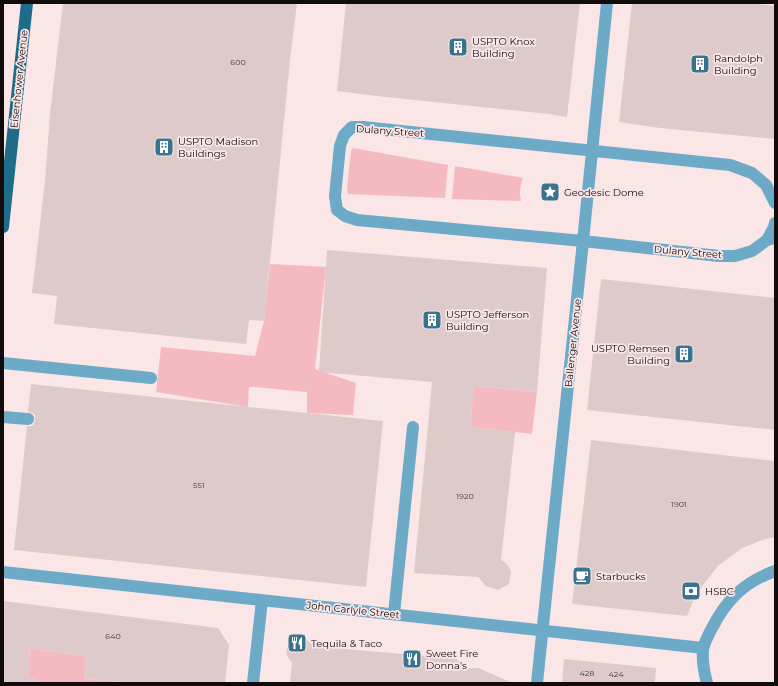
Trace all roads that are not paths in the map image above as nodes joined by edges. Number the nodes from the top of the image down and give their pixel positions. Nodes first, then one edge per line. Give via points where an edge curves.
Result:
1 (27, 3) edge
2 (607, 3) edge
3 (593, 150) junction
4 (774, 198) edge
5 (775, 223) edge
6 (3, 227) edge
7 (771, 239) edge
8 (583, 242) junction
9 (3, 363) edge
10 (151, 378) dead end
11 (3, 417) edge
12 (28, 419) dead end
13 (413, 427) dead end
14 (775, 571) edge
15 (3, 572) edge
16 (262, 600) junction
17 (394, 614) junction
18 (542, 630) junction
19 (703, 648) junction
20 (253, 683) edge
21 (537, 683) edge
22 (707, 683) edge

1 - 6 main road, Eisenhower Avenue
2 - 3 street, Ballenger Avenue
3 - 4 street, Dulany Street via 730,165 752,173 766,185
3 - 8 street, Ballenger Avenue
3 - 8 street, Dulany Street via 363,127 352,127 344,135 340,146 335,196 337,210 345,216 357,220
5 - 7 street, Dulany Street
7 - 8 street, Dulany Street via 752,251 736,256
8 - 18 street, Ballenger Avenue
9 - 10 street
11 - 12 street
13 - 17 street
14 - 19 street via 742,588 713,625
15 - 16 street, John Carlyle Street
16 - 17 street, John Carlyle Street
16 - 20 street
17 - 18 street, John Carlyle Street
18 - 19 street, John Carlyle Street
18 - 21 street, Ballenger Avenue
19 - 22 street

